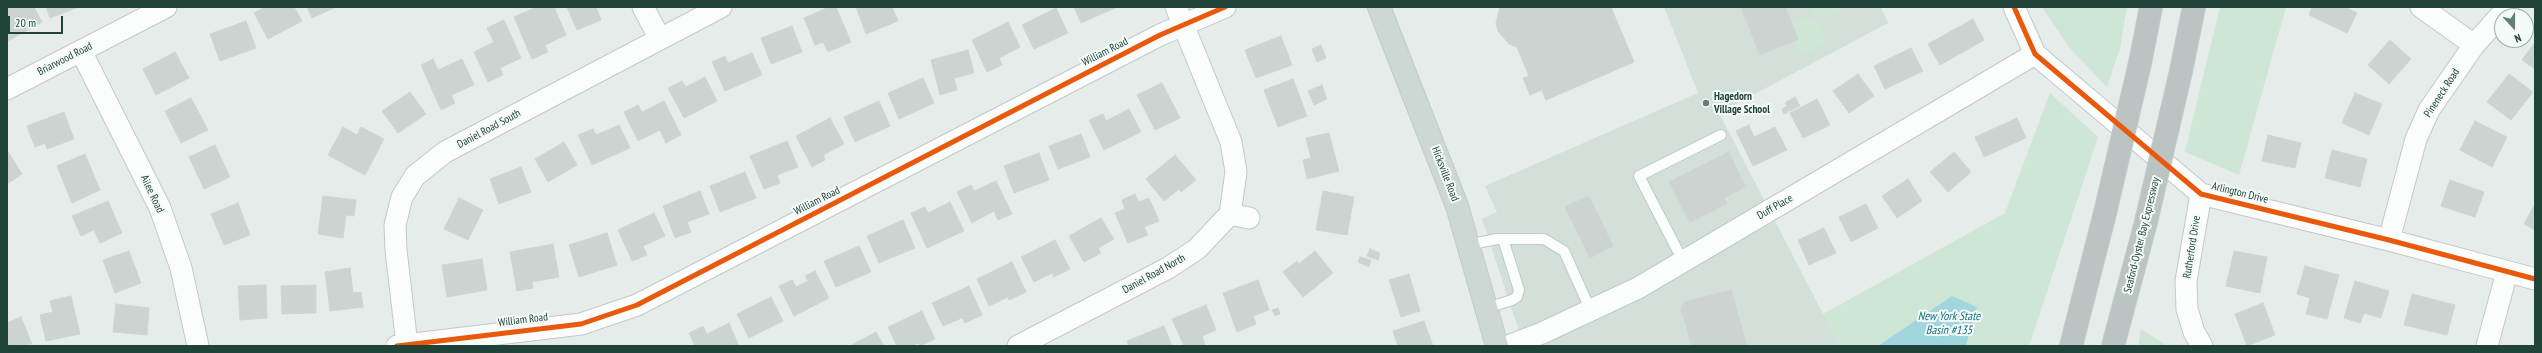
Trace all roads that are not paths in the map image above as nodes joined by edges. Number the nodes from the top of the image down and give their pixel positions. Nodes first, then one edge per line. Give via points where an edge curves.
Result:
1 (166, 7) edge
2 (643, 7) edge
3 (721, 7) edge
4 (1225, 7) edge
5 (1379, 7) edge
6 (2014, 7) edge
7 (2151, 7) edge
8 (2194, 7) edge
9 (2421, 7) edge
10 (2508, 7) edge
11 (1180, 16) edge
12 (660, 39) junction
13 (2474, 45) junction
14 (81, 51) junction
15 (2035, 54) junction
16 (7, 89) edge
17 (1721, 135) dead end
18 (2201, 194) junction
19 (2146, 222) junction
20 (1503, 239) junction
21 (2389, 240) junction
22 (1467, 245) junction
23 (1683, 261) junction
24 (2507, 272) junction
25 (2535, 279) edge
26 (1487, 308) junction
27 (1591, 310) junction
28 (538, 337) edge
29 (402, 345) edge
30 (198, 346) edge
31 (1018, 346) edge
32 (1497, 346) edge
33 (1508, 346) edge
34 (2070, 346) edge
35 (2113, 346) edge
36 (2123, 346) edge
37 (2202, 346) edge
38 (2487, 346) edge

1 - 14 street, Briarwood Road
2 - 12 street
3 - 12 street, Daniel Road South
4 - 11 street, William Road
5 - 22 main road, Hicksville Road via 1457,206
6 - 15 street, Arlington Drive
7 - 34 highway, bridge via 2105,213
8 - 19 highway, Seaford-Oyster Bay Expressway, bridge
9 - 13 street
10 - 13 street, Pineneck Road
11 - 28 street, William Road via 637,305
11 - 31 street, Daniel Road North via 1231,142 1239,216 1168,268
12 - 29 street, Daniel Road South via 445,152 415,176 402,197 395,225
13 - 21 street, Pineneck Road via 2429,110 2416,139
14 - 16 street, Briarwood Road
14 - 30 street, Ailee Road via 160,208 181,268
15 - 18 street, Arlington Drive
15 - 23 street, Duff Place
17 - 23 lane via 1639,176
18 - 21 street, Arlington Drive
18 - 37 street, Rutherford Drive via 2186,281 2187,309 2194,332
19 - 35 highway, Seaford-Oyster Bay Expressway
19 - 36 highway
20 - 22 lane
20 - 26 lane via 1519,290 1512,300
20 - 27 lane via 1544,239 1564,251
21 - 24 street, Arlington Drive
22 - 26 main road, Hicksville Road
23 - 27 street, Duff Place via 1638,288
24 - 25 street, Arlington Drive
24 - 38 street
26 - 32 main road, Hicksville Road
27 - 33 street, Duff Place
28 - 29 street, William Road

